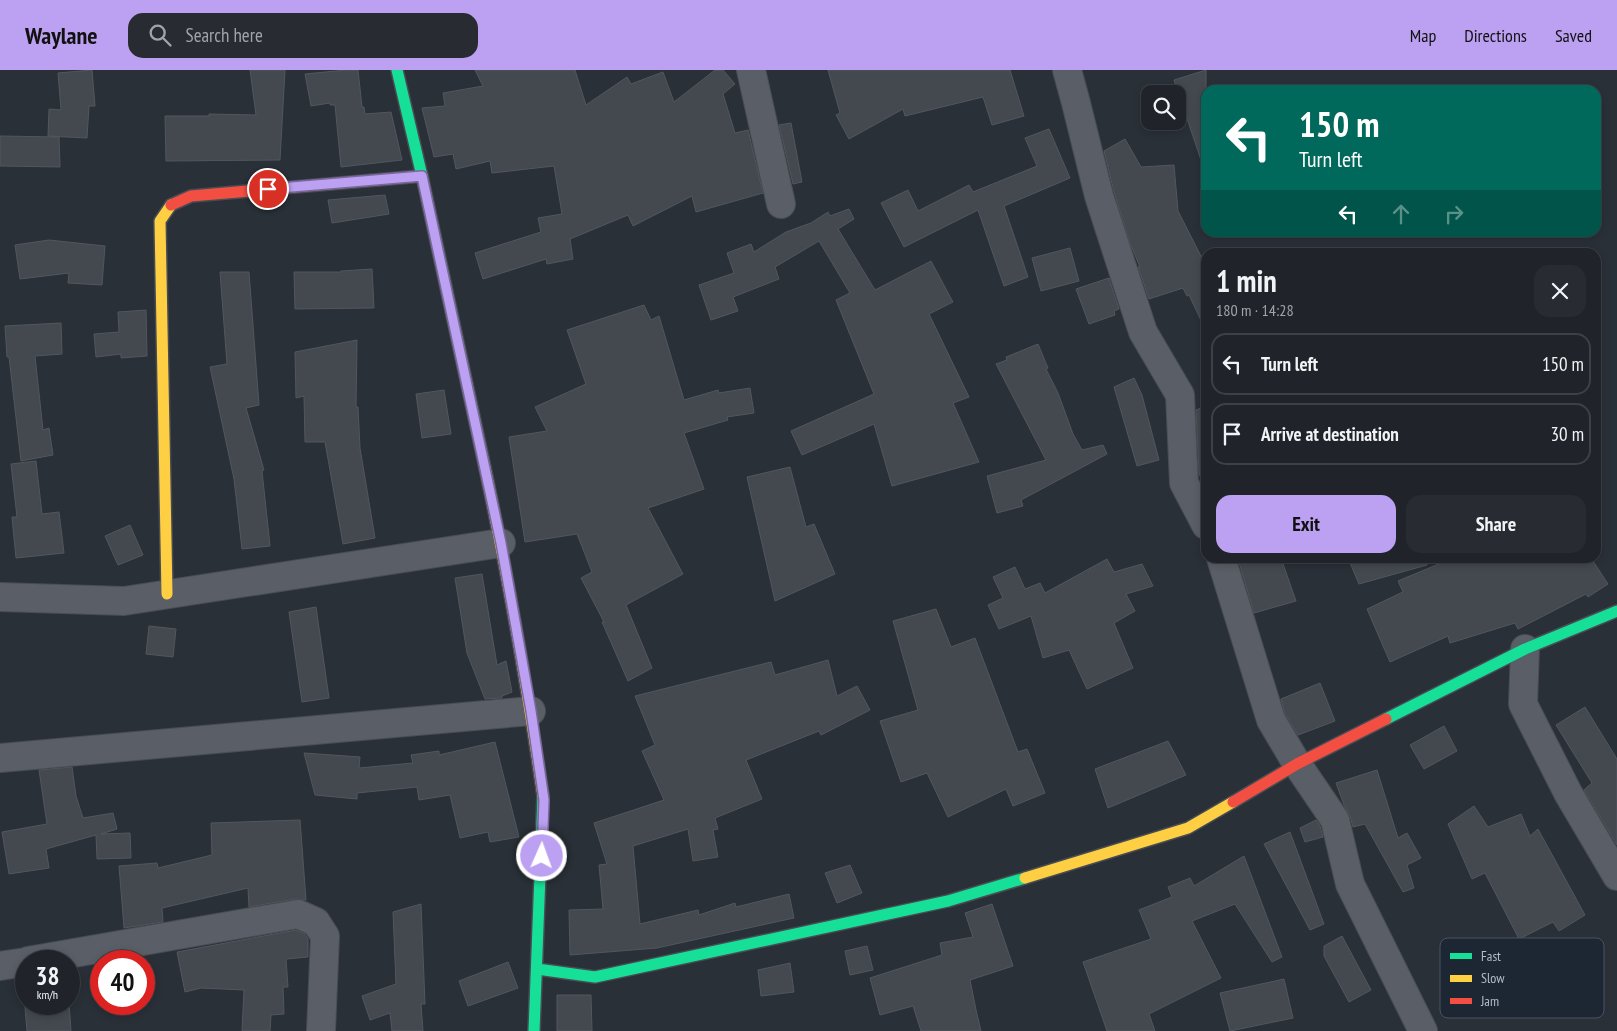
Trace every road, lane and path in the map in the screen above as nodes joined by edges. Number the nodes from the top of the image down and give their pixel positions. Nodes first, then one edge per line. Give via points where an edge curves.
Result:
1 (397, 70) edge
2 (751, 70) edge
3 (1066, 70) edge
4 (422, 176) junction
5 (781, 204) dead end
6 (1201, 515) edge
7 (501, 543) junction
8 (1223, 563) edge
9 (167, 594) junction
10 (0, 597) edge
11 (1617, 611) edge
12 (1525, 648) junction
13 (531, 711) junction
14 (0, 758) edge
15 (1297, 764) junction
16 (1617, 876) edge
17 (80, 952) edge
18 (15, 963) edge
19 (0, 966) edge
20 (537, 970) junction
21 (321, 1031) edge
22 (534, 1031) edge
23 (1423, 1031) edge

1 - 4 street
2 - 5 street
3 - 6 street via 1098,196 1143,332 1180,395 1184,483
4 - 7 street
4 - 9 street via 191,196 170,206 160,221
7 - 9 street
7 - 13 street
8 - 15 street via 1271,720
9 - 10 street via 124,601
11 - 12 street
12 - 15 street
12 - 16 street via 1523,704 1568,793
13 - 14 street
13 - 20 street via 544,800
15 - 20 street via 1188,828 948,901 595,977
15 - 23 street via 1335,820 1350,884
17 - 21 street via 298,914 316,922 326,936
18 - 19 street
20 - 22 street

